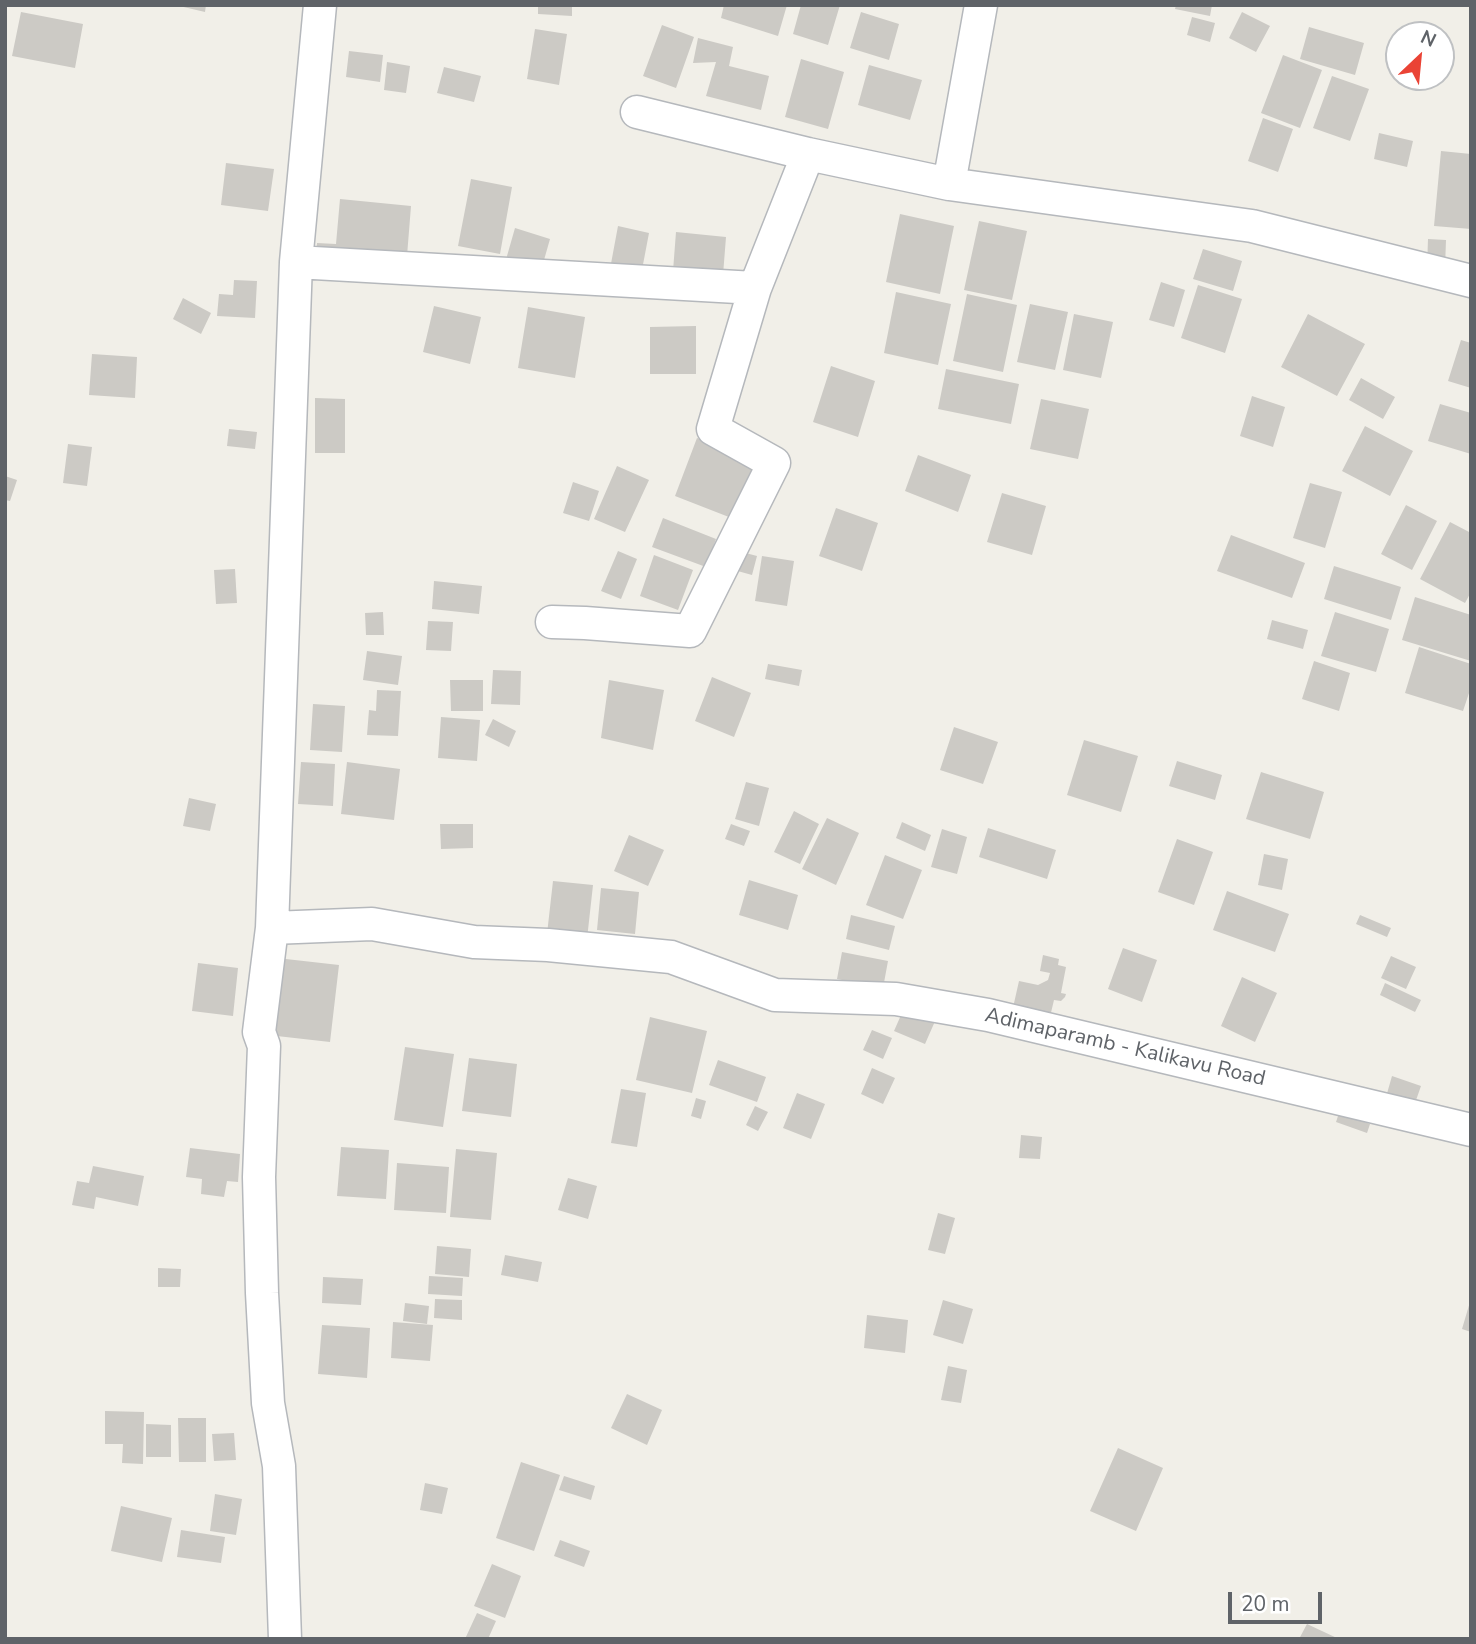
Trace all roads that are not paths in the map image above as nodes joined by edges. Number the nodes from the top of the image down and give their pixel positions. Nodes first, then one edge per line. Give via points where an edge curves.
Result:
1 (320, 5) edge
2 (981, 5) edge
3 (637, 112) dead end
4 (807, 154) junction
5 (949, 184) junction
6 (296, 262) junction
7 (1471, 281) edge
8 (755, 288) junction
9 (552, 622) dead end
10 (272, 928) junction
11 (1471, 1130) edge
12 (285, 1639) edge

1 - 6 street
2 - 5 street
3 - 4 street
4 - 5 street
4 - 8 street
5 - 7 street via 1252,226
6 - 8 street
6 - 10 street
8 - 9 street via 713,429 774,463 690,631
10 - 11 street, Adimaparamb - Kalikavu Road via 372,924 474,942 671,957 775,995 896,999 988,1015
10 - 12 street via 259,1032 264,1045 259,1177 268,1403 279,1466

